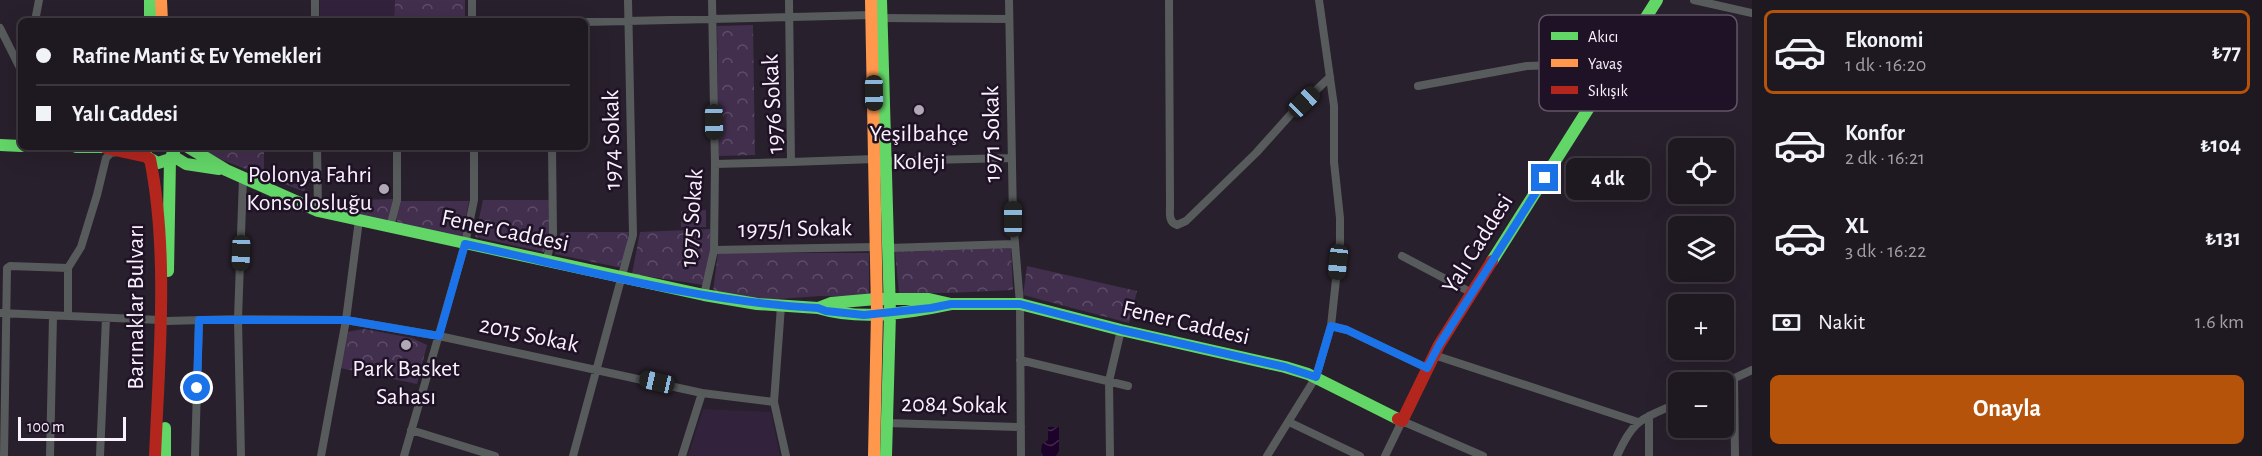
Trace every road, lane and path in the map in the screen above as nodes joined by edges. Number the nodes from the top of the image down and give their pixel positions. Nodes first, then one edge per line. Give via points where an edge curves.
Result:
1 (39, 0) edge
2 (150, 0) edge
3 (161, 0) edge
4 (315, 0) edge
5 (472, 0) edge
6 (628, 0) edge
7 (712, 0) edge
8 (789, 0) edge
9 (871, 0) edge
10 (881, 0) edge
11 (1009, 0) edge
12 (1169, 0) edge
13 (1319, 0) edge
14 (1658, 0) edge
15 (1694, 0) edge
16 (1752, 13) edge
17 (1648, 15) edge
18 (790, 17) junction
19 (877, 17) junction
20 (36, 18) edge
21 (150, 18) edge
22 (162, 18) edge
23 (315, 18) edge
24 (472, 18) edge
25 (713, 19) junction
26 (1010, 19) junction
27 (629, 21) junction
28 (588, 22) edge
29 (0, 28) edge
30 (18, 64) edge
31 (1539, 66) edge
32 (1330, 77) junction
33 (1418, 86) dead end
34 (1588, 111) edge
35 (0, 145) edge
36 (18, 146) edge
37 (111, 150) edge
38 (118, 150) edge
39 (193, 150) edge
40 (317, 150) edge
41 (397, 150) edge
42 (474, 150) edge
43 (552, 150) edge
44 (147, 154) edge
45 (173, 154) edge
46 (1012, 158) junction
47 (880, 160) junction
48 (791, 162) junction
49 (715, 164) junction
50 (226, 170) junction
51 (243, 178) junction
52 (318, 211) junction
53 (359, 220) junction
54 (390, 227) junction
55 (465, 244) junction
56 (1014, 244) junction
57 (882, 248) junction
58 (714, 250) junction
59 (1402, 256) dead end
60 (546, 261) junction
61 (68, 268) junction
62 (621, 278) junction
63 (3, 282) edge
64 (1472, 293) junction
65 (704, 295) junction
66 (883, 299) junction
67 (951, 304) junction
68 (1020, 304) junction
69 (781, 306) junction
70 (818, 308) junction
71 (3, 313) edge
72 (890, 313) junction
73 (877, 314) junction
74 (53, 316) junction
75 (68, 316) junction
76 (106, 318) junction
77 (238, 319) junction
78 (164, 320) junction
79 (199, 320) junction
80 (346, 320) junction
81 (1331, 326) junction
82 (1121, 330) junction
83 (439, 336) junction
84 (1434, 355) junction
85 (1020, 360) junction
86 (1427, 368) junction
87 (597, 369) junction
88 (1752, 370) edge
89 (1316, 377) junction
90 (1734, 378) joint
91 (1109, 381) junction
92 (1128, 386) dead end
93 (702, 393) junction
94 (774, 402) junction
95 (1668, 407) edge
96 (2, 416) edge
97 (1649, 416) junction
98 (1402, 421) junction
99 (1289, 422) junction
100 (1638, 422) junction
101 (887, 423) junction
102 (1021, 426) junction
103 (411, 430) junction
104 (3, 456) edge
105 (50, 456) edge
106 (100, 456) edge
107 (155, 456) edge
108 (165, 456) edge
109 (195, 456) edge
110 (241, 456) edge
111 (321, 456) edge
112 (404, 456) edge
113 (495, 456) edge
114 (573, 456) edge
115 (682, 456) edge
116 (786, 456) edge
117 (874, 456) edge
118 (886, 456) edge
119 (1022, 456) edge
120 (1110, 456) edge
121 (1268, 456) edge
122 (1360, 456) edge
123 (1385, 456) edge
124 (1483, 456) edge
125 (1617, 456) edge
126 (1649, 456) edge
127 (1735, 456) edge

1 - 20 street
2 - 21 street
3 - 22 street
4 - 23 street
5 - 24 street
6 - 27 street, 1974 Sokak
7 - 25 street, 1975 Sokak
8 - 18 street, 1976 Sokak
9 - 19 street
10 - 19 street
11 - 26 street, 1971 Sokak
12 - 32 street via 1173,224 1186,221
13 - 32 street
14 - 17 street, Yalı Caddesi
15 - 16 street
18 - 19 street
18 - 25 street
18 - 48 street, 1976 Sokak
19 - 26 street
19 - 47 street
25 - 27 street
25 - 49 street, 1975 Sokak
26 - 46 street, 1971 Sokak
27 - 28 street
27 - 62 street, 1974 Sokak via 633,235
29 - 30 street
31 - 33 street
32 - 81 street via 1340,218
34 - 64 street, Yalı Caddesi
35 - 36 street
37 - 61 street via 81,247
38 - 44 street
39 - 50 street
40 - 52 street
41 - 54 street via 398,200
42 - 55 street via 474,200
43 - 60 street via 554,234
44 - 45 street via 162,163
44 - 78 street, Barınaklar Bulvarı via 157,205
45 - 50 street via 186,164
45 - 78 street, Barınaklar Bulvarı
46 - 47 street, 1976 Sokak
46 - 56 street, 1971 Sokak
47 - 48 street, 1976 Sokak
47 - 57 street
48 - 49 street
49 - 58 street, 1975 Sokak
50 - 51 street, Fener Caddesi
51 - 52 street, Fener Caddesi
51 - 77 street
52 - 53 street, Fener Caddesi
53 - 54 street, Fener Caddesi
53 - 80 street
54 - 55 street, Fener Caddesi
55 - 60 street, Fener Caddesi
55 - 83 street
56 - 57 street, 1975/1 Sokak
56 - 68 street, 1971 Sokak
57 - 58 street, 1975/1 Sokak
57 - 66 street
58 - 65 street, 1975 Sokak
59 - 64 street
60 - 62 street, Fener Caddesi
61 - 63 street via 10,266
61 - 75 street
62 - 65 street, Fener Caddesi
62 - 87 street, 1974 Sokak
63 - 71 street
64 - 84 street, Yalı Caddesi
65 - 69 street, Fener Caddesi
66 - 67 street, Fener Caddesi via 929,299
66 - 70 street, Fener Caddesi via 831,303
66 - 72 street
66 - 73 street
67 - 68 street, Fener Caddesi
67 - 72 street, Fener Caddesi
68 - 82 street, Fener Caddesi
68 - 85 street, 1971 Sokak
69 - 70 street, Fener Caddesi
69 - 94 street
70 - 73 street, Fener Caddesi
71 - 74 street, 2015 Sokak
71 - 96 street
72 - 73 street, Fener Caddesi
72 - 101 street
73 - 117 street
74 - 75 street, 2015 Sokak
74 - 105 street
75 - 76 street, 2015 Sokak
76 - 78 street, 2015 Sokak
76 - 106 street
77 - 79 street, 2015 Sokak
77 - 80 street, 2015 Sokak
77 - 110 street
78 - 79 street, 2015 Sokak
78 - 107 street, Barınaklar Bulvarı
78 - 108 street, Barınaklar Bulvarı
79 - 109 street
80 - 83 street, 2015 Sokak
80 - 111 street
81 - 86 street
81 - 89 street
82 - 89 street, Fener Caddesi
82 - 91 street
83 - 87 street, 2015 Sokak
83 - 103 street
84 - 86 street, Yalı Caddesi
84 - 100 street
85 - 91 street
85 - 102 street, 1971 Sokak
86 - 98 street, Yalı Caddesi
87 - 93 street, 2015 Sokak
87 - 114 street, 1974 Sokak
88 - 90 street
89 - 98 street, Fener Caddesi
89 - 99 street
90 - 127 street
91 - 92 street
91 - 120 street
93 - 94 street, 2015 Sokak
93 - 115 street
94 - 116 street
95 - 97 street
96 - 104 street
97 - 100 street
97 - 126 street
98 - 123 street, Yalı Caddesi
98 - 124 street
99 - 121 street
99 - 122 street
100 - 125 street
101 - 102 street, 2084 Sokak
101 - 118 street
102 - 119 street, 1971 Sokak
103 - 112 street
103 - 113 street

